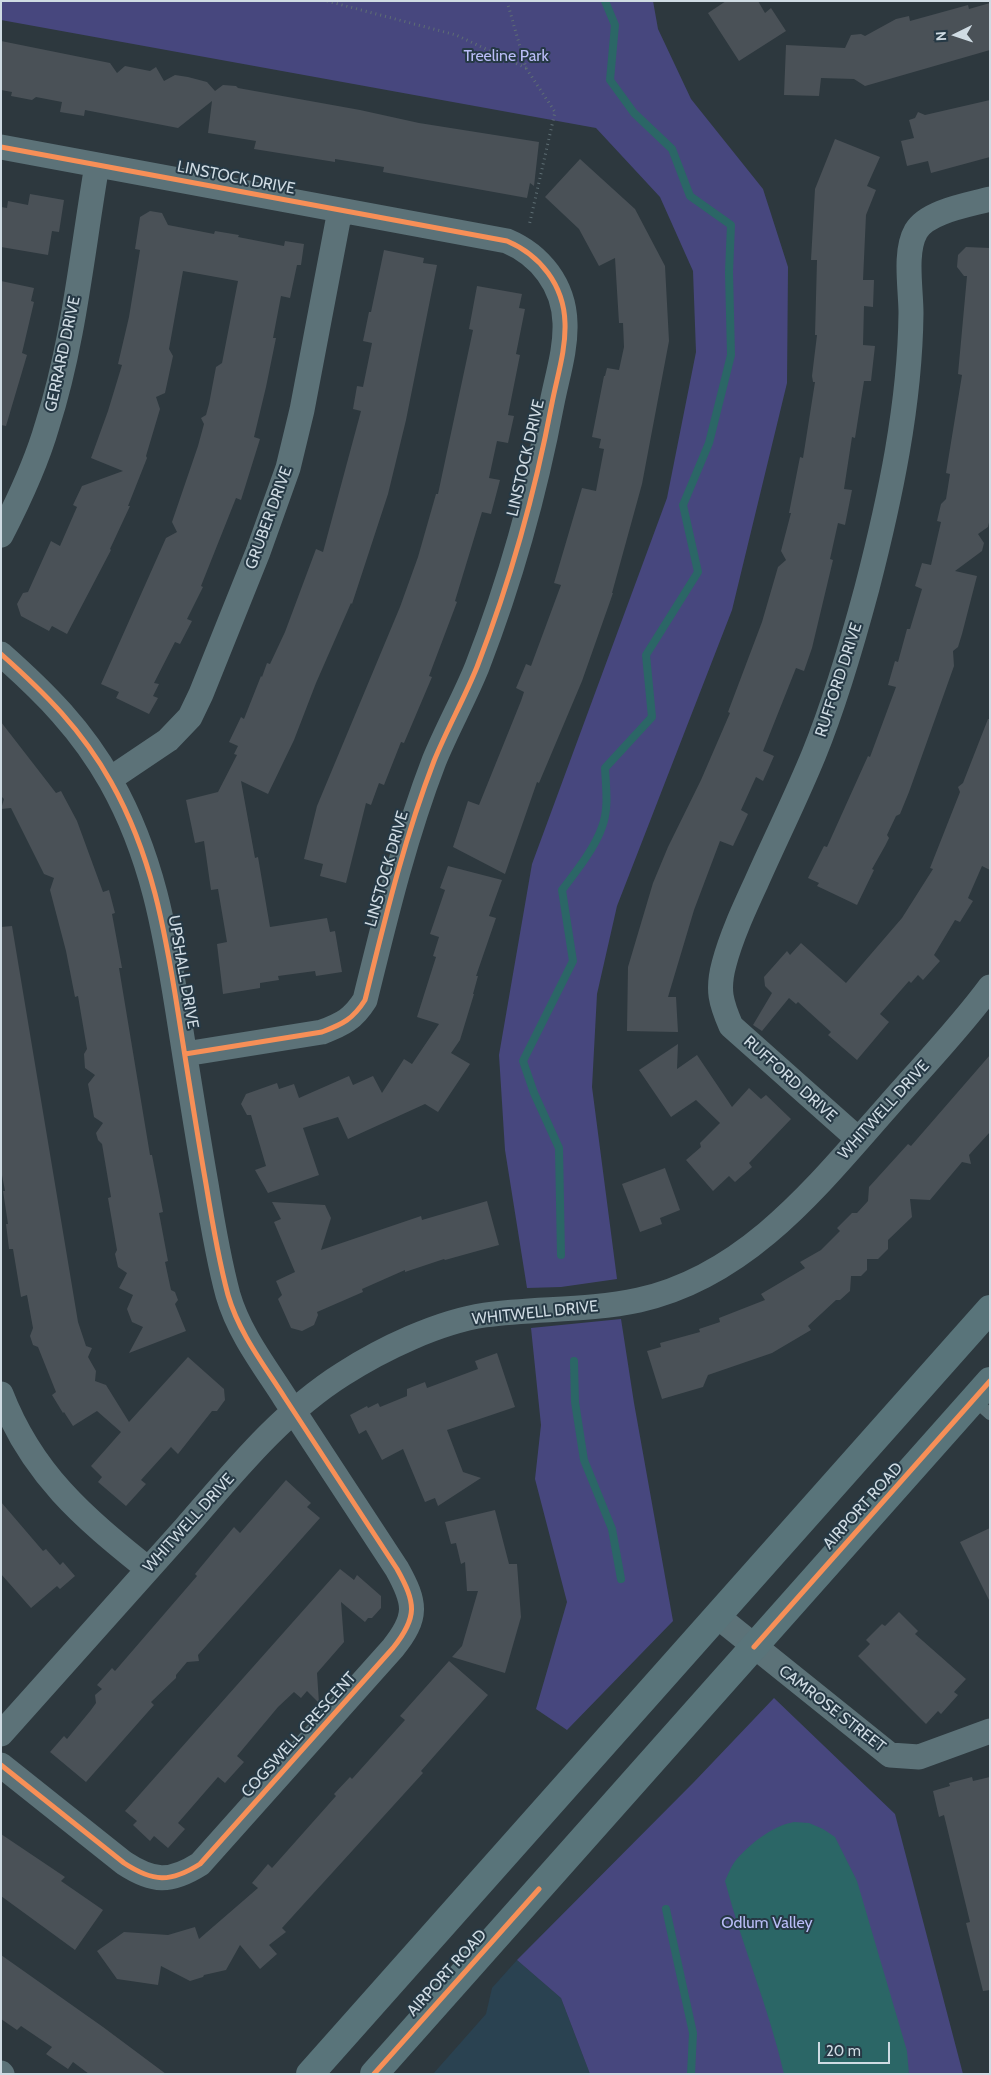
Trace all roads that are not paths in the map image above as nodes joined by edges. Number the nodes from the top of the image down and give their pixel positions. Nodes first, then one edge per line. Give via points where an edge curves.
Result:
1 (1, 147) edge
2 (96, 165) junction
3 (990, 199) edge
4 (340, 210) junction
5 (1, 535) edge
6 (1, 654) edge
7 (110, 779) junction
8 (990, 988) edge
9 (185, 1054) junction
10 (858, 1139) junction
11 (990, 1309) edge
12 (1, 1394) edge
13 (984, 1398) edge
14 (294, 1412) junction
15 (148, 1569) junction
16 (717, 1616) junction
17 (754, 1647) junction
18 (990, 1731) edge
19 (1, 1734) edge
20 (1, 1765) edge
21 (310, 2074) edge
22 (374, 2074) edge

1 - 2 street, LINSTOCK DRIVE
2 - 4 street, LINSTOCK DRIVE
2 - 5 street, GERRARD DRIVE via 72,322 58,389 28,478
3 - 10 street, RUFFORD DRIVE via 946,211 928,220 916,230 910,246 911,347 894,467 873,564 835,699 745,908 724,964 720,986 722,1006 731,1026
4 - 7 street, GRUBER DRIVE via 288,468 201,694 190,717 168,740
4 - 9 street, LINSTOCK DRIVE via 474,234 523,248 543,267 560,293 565,321 561,357 543,452 517,548 476,668 418,805 364,1000 356,1014 322,1032
6 - 7 street, UPSHALL DRIVE via 63,713
7 - 9 street, UPSHALL DRIVE via 138,838 157,895
8 - 10 street, WHITWELL DRIVE
9 - 14 street, UPSHALL DRIVE via 228,1295 245,1335
10 - 14 street, WHITWELL DRIVE via 772,1230 754,1245 704,1275 642,1299 574,1309 482,1316 449,1324 383,1352 343,1374
11 - 16 main road
12 - 15 street via 33,1456 58,1490
13 - 17 main road, AIRPORT ROAD
14 - 15 street, WHITWELL DRIVE via 270,1434
14 - 20 street, COGSWELL CRESCENT via 409,1590 411,1621 403,1636 200,1864 176,1877 157,1878 141,1874
15 - 19 street, WHITWELL DRIVE
16 - 17 street, CAMROSE STREET
16 - 21 main road
17 - 18 street, CAMROSE STREET via 890,1755 919,1757
17 - 22 main road, AIRPORT ROAD

